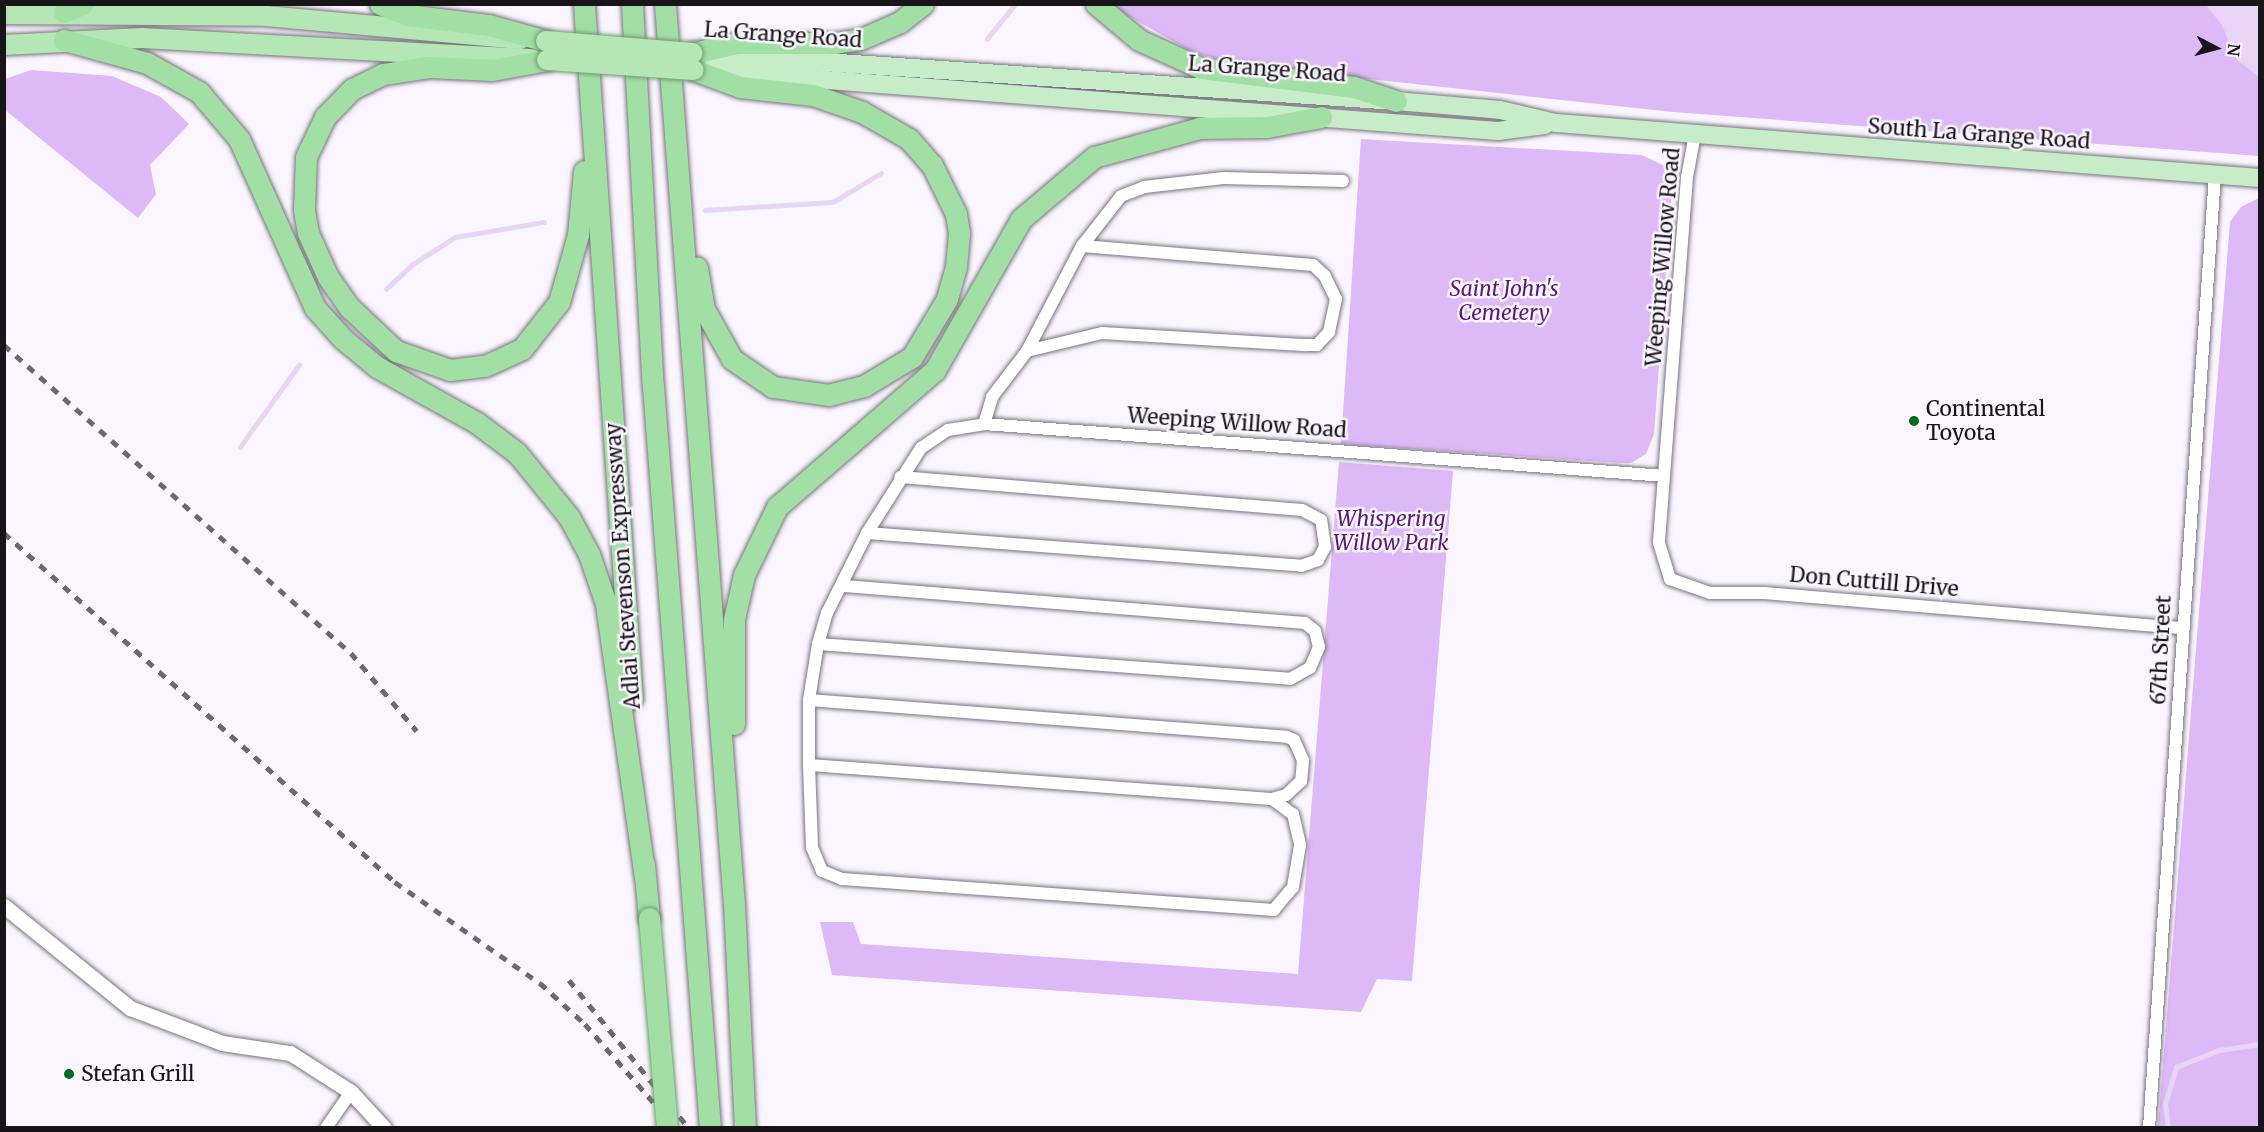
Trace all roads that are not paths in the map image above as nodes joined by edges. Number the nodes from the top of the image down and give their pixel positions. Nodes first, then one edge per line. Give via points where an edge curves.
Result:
1 (380, 4) edge
2 (584, 4) edge
3 (632, 4) edge
4 (665, 4) edge
5 (923, 4) edge
6 (1096, 4) edge
7 (73, 8) edge
8 (4, 14) edge
9 (64, 39) junction
10 (4, 45) edge
11 (491, 47) junction
12 (547, 50) junction
13 (693, 61) junction
14 (738, 65) junction
15 (1396, 101) junction
16 (590, 111) junction
17 (1321, 117) junction
18 (1556, 123) junction
19 (1695, 134) junction
20 (674, 140) junction
21 (2215, 175) junction
22 (2259, 178) edge
23 (1343, 181) dead end
24 (1082, 246) junction
25 (1027, 351) junction
26 (984, 423) junction
27 (1664, 476) junction
28 (900, 477) junction
29 (867, 533) junction
30 (841, 586) junction
31 (2181, 628) junction
32 (819, 644) junction
33 (809, 700) junction
34 (810, 765) junction
35 (1272, 799) junction
36 (645, 878) junction
37 (735, 904) junction
38 (4, 906) edge
39 (351, 1092) junction
40 (326, 1128) edge
41 (384, 1128) edge
42 (667, 1128) edge
43 (710, 1128) edge
44 (745, 1128) edge
45 (2149, 1128) edge

1 - 11 highway
2 - 16 highway, Adlai Stevenson Expressway
3 - 43 highway, Adlai Stevenson Expressway via 653,386
4 - 20 highway
5 - 14 highway via 900,22 861,39
6 - 15 highway via 1139,40 1201,68 1354,87
7 - 8 highway
7 - 11 highway via 266,16
9 - 10 highway
9 - 11 highway
9 - 36 highway via 147,63 198,93 239,139 315,308 377,367 477,423 517,453 569,517 589,554 606,604
11 - 12 highway
11 - 12 highway
11 - 16 highway via 429,67 383,74 352,89 325,117 306,156 304,210 308,233 328,277 372,332 412,359 450,370 485,366 522,349 547,322 570,273
12 - 13 highway, La Grange Road, bridge
13 - 14 highway
13 - 14 highway
14 - 15 main road, La Grange Road
14 - 17 main road, La Grange Road
14 - 20 highway via 862,112 909,140 932,165 956,214 956,267 947,299 912,357 874,382 830,395 773,387 732,359 704,309
15 - 18 main road, La Grange Road via 1500,110
16 - 36 highway, Adlai Stevenson Expressway
17 - 18 main road, La Grange Road via 1498,130
17 - 37 highway via 1267,127 1199,128 1094,157 1022,219 935,370 777,507 744,575 734,619 732,668 741,865
18 - 19 main road, La Grange Road
19 - 21 main road, South La Grange Road
19 - 27 street, Weeping Willow Road via 1687,177
20 - 37 highway
21 - 22 main road, South La Grange Road
21 - 31 street, 67th Street
23 - 24 street via 1223,178 1144,188 1121,196
24 - 25 street
24 - 25 street via 1313,265 1325,276 1336,299 1329,332 1317,345 1102,333
25 - 26 street via 992,397
26 - 27 street, Weeping Willow Road
26 - 28 street, Weeping Willow Road via 934,437
27 - 31 street, Don Cuttill Drive via 1659,543 1670,579 1710,593 1764,593
28 - 29 street, Weeping Willow Road
28 - 29 street via 1302,510 1321,520 1326,542 1318,560 1301,566
29 - 30 street, Weeping Willow Road
30 - 32 street, Weeping Willow Road
30 - 32 street via 1305,623 1315,631 1319,647 1310,668 1290,679
31 - 45 street, 67th Street
32 - 33 street, Weeping Willow Road
33 - 34 street, Weeping Willow Road
33 - 35 street via 1280,734 1294,740 1303,770 1295,789
34 - 35 street
34 - 35 street, Weeping Willow Road via 812,847 822,871 853,880 1274,910 1293,887 1300,845 1293,814
36 - 42 highway, Adlai Stevenson Expressway, bridge
37 - 44 highway
38 - 39 street via 130,1008 222,1043 290,1053
39 - 40 street
39 - 41 street

